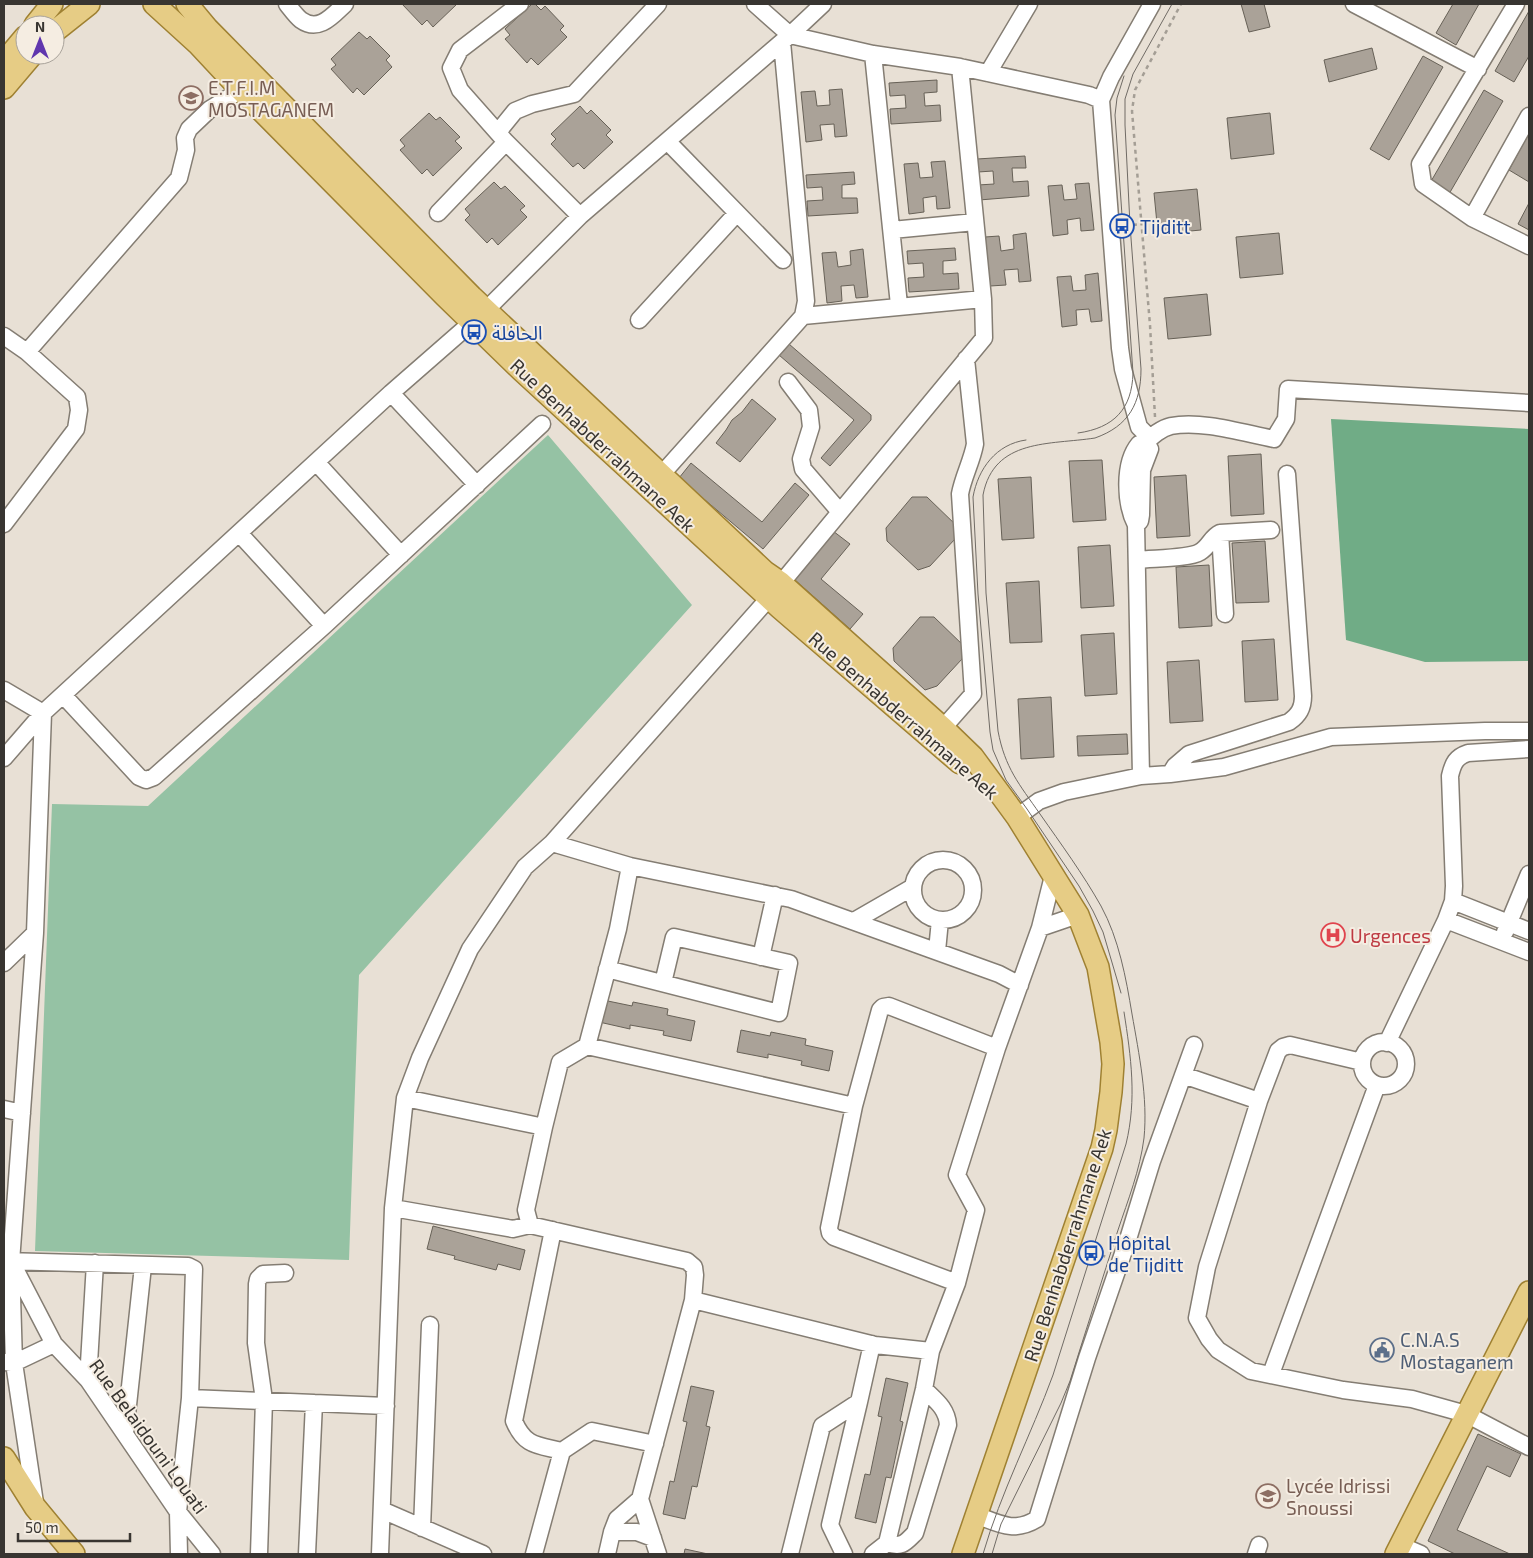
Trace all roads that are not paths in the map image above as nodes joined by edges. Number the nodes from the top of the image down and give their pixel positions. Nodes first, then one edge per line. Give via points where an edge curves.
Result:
1 (52, 4) edge
2 (88, 4) edge
3 (154, 4) edge
4 (187, 4) edge
5 (287, 4) edge
6 (345, 4) edge
7 (520, 4) edge
8 (658, 4) edge
9 (755, 4) edge
10 (824, 4) edge
11 (1029, 4) edge
12 (1152, 4) edge
13 (1354, 4) edge
14 (1516, 4) edge
15 (43, 15) edge
16 (65, 23) edge
17 (786, 39) junction
18 (15, 49) edge
19 (873, 54) junction
20 (4, 62) edge
21 (24, 65) edge
22 (960, 67) junction
23 (1478, 69) junction
24 (988, 73) junction
25 (4, 88) edge
26 (241, 90) junction
27 (1101, 100) junction
28 (1529, 116) edge
29 (502, 137) junction
30 (667, 141) junction
31 (438, 213) dead end
32 (737, 213) junction
33 (580, 216) junction
34 (1472, 218) junction
35 (976, 222) junction
36 (892, 230) junction
37 (1529, 246) edge
38 (783, 260) dead end
39 (983, 299) junction
40 (900, 306) junction
41 (479, 316) junction
42 (803, 316) junction
43 (638, 320) dead end
44 (4, 336) edge
45 (28, 352) junction
46 (966, 359) junction
47 (788, 382) dead end
48 (392, 393) junction
49 (1529, 403) edge
50 (542, 424) dead end
51 (1150, 438) junction
52 (316, 462) junction
53 (1287, 474) dead end
54 (661, 475) junction
55 (477, 485) junction
56 (840, 512) junction
57 (4, 524) edge
58 (1270, 530) dead end
59 (238, 533) junction
60 (1220, 533) junction
61 (401, 555) junction
62 (1137, 560) junction
63 (775, 591) junction
64 (1225, 614) dead end
65 (324, 626) junction
66 (4, 690) edge
67 (63, 695) junction
68 (43, 713) junction
69 (943, 728) junction
70 (1529, 730) edge
71 (1529, 749) edge
72 (4, 758) edge
73 (1170, 774) junction
74 (1142, 776) junction
75 (1012, 810) junction
76 (552, 843) junction
77 (630, 866) junction
78 (1529, 874) edge
79 (1053, 876) junction
80 (913, 887) junction
81 (775, 895) junction
82 (1453, 901) junction
83 (1078, 915) junction
84 (940, 920) junction
85 (1446, 920) junction
86 (854, 921) junction
87 (1508, 923) junction
88 (1040, 928) junction
89 (1529, 931) edge
90 (35, 933) junction
91 (1501, 941) junction
92 (938, 951) junction
93 (1529, 952) edge
94 (761, 957) junction
95 (4, 963) edge
96 (607, 969) junction
97 (662, 983) junction
98 (1020, 985) junction
99 (1387, 1042) junction
100 (1194, 1045) dead end
101 (587, 1046) junction
102 (997, 1048) junction
103 (1362, 1062) junction
104 (1183, 1075) junction
105 (1377, 1085) junction
106 (405, 1098) junction
107 (1259, 1101) junction
108 (854, 1106) junction
109 (4, 1109) edge
110 (22, 1113) junction
111 (544, 1127) junction
112 (393, 1208) junction
113 (530, 1225) junction
114 (553, 1230) junction
115 (7, 1262) edge
116 (95, 1263) junction
117 (143, 1266) junction
118 (285, 1273) dead end
119 (957, 1284) junction
120 (1529, 1292) edge
121 (693, 1300) junction
122 (430, 1325) dead end
123 (54, 1344) junction
124 (872, 1344) junction
125 (931, 1350) junction
126 (9, 1362) edge
127 (1271, 1374) junction
128 (88, 1380) junction
129 (924, 1389) junction
130 (190, 1398) junction
131 (264, 1400) junction
132 (859, 1402) junction
133 (314, 1403) junction
134 (386, 1406) junction
135 (1466, 1414) junction
136 (126, 1432) junction
137 (655, 1444) junction
138 (1529, 1447) edge
139 (562, 1451) junction
140 (4, 1460) edge
141 (640, 1499) junction
142 (35, 1507) junction
143 (382, 1510) junction
144 (178, 1512) junction
145 (976, 1515) junction
146 (422, 1528) junction
147 (612, 1532) junction
148 (653, 1538) junction
149 (887, 1543) junction
150 (1398, 1549) edge
151 (74, 1554) edge
152 (179, 1554) edge
153 (212, 1554) edge
154 (259, 1554) edge
155 (307, 1554) edge
156 (380, 1554) edge
157 (483, 1554) edge
158 (534, 1554) edge
159 (607, 1554) edge
160 (658, 1554) edge
161 (790, 1554) edge
162 (844, 1554) edge
163 (873, 1554) edge
164 (964, 1554) edge
165 (1421, 1554) edge

1 - 15 main road
2 - 16 main road
3 - 26 main road, Rue Benhabderrahmane Aek
4 - 41 main road, Rue Benhabderrahmane Aek
5 - 6 street via 301,20 313,25 326,22
7 - 29 street via 460,50 451,68 460,90
8 - 29 street via 574,94 515,111
9 - 17 street
10 - 17 street
11 - 24 street
12 - 27 street
13 - 23 street
14 - 23 street
17 - 19 street
17 - 30 street
17 - 42 street via 806,301
18 - 20 main road
19 - 22 street
19 - 36 street
21 - 25 main road
22 - 24 street
22 - 35 street
23 - 34 street via 1420,164 1423,184
24 - 27 street
26 - 41 main road, Rue Benhabderrahmane Aek
26 - 45 street via 210,109 190,129 185,138 186,150 179,178
27 - 51 street via 1123,369 1139,427
28 - 34 street
29 - 31 street
29 - 33 street
30 - 32 street
30 - 33 street
32 - 38 street
32 - 43 street
33 - 41 street
34 - 37 street
35 - 36 street
35 - 39 street
36 - 40 street
39 - 40 street
39 - 46 street via 984,338
40 - 42 street
41 - 48 street
41 - 54 main road, Rue Benhabderrahmane Aek
41 - 63 main road, Rue Benhabderrahmane Aek via 520,370
42 - 54 street
44 - 45 street
45 - 57 street via 77,397 79,410 76,430
46 - 56 street
46 - 69 street via 975,444 960,494 973,694
47 - 56 street via 809,410 811,427 800,459 803,469
48 - 52 street
48 - 55 street
49 - 51 street via 1288,390 1286,418 1274,439 1197,426 1170,426
50 - 55 street
51 - 62 street via 1150,449 1142,470 1141,515 1136,525
52 - 59 street
52 - 61 street
53 - 73 street via 1304,696 1302,708 1289,722 1189,754
54 - 63 main road, Rue Benhabderrahmane Aek via 765,572
55 - 61 street
56 - 63 street
58 - 60 street
59 - 65 street
59 - 67 street
60 - 62 street via 1204,550 1192,555
60 - 64 street
61 - 65 street
62 - 74 street
63 - 69 main road, Rue Benhabderrahmane Aek
63 - 75 main road, Rue Benhabderrahmane Aek
63 - 76 street
65 - 67 street via 154,778 139,778
66 - 68 street
67 - 68 street
68 - 72 street
68 - 90 street
69 - 75 main road, Rue Benhabderrahmane Aek via 973,757
70 - 73 street via 1331,737 1224,767
71 - 82 street via 1468,753 1459,756 1452,764
73 - 74 street
74 - 75 street via 1064,792
75 - 79 main road, Rue Benhabderrahmane Aek
76 - 77 street
76 - 106 street via 525,867 470,949
77 - 81 street
77 - 96 street
78 - 87 street
79 - 83 main road, Rue Benhabderrahmane Aek
79 - 88 street
80 - 84 street via 913,896 923,913
80 - 84 street via 922,869 936,861 951,861 968,873 972,882 971,901 958,916
80 - 86 street
81 - 86 street
81 - 94 street
82 - 85 street
82 - 87 street
83 - 88 street
83 - 145 main road, Rue Benhabderrahmane Aek via 1098,966 1111,1042 1113,1064 1106,1130
84 - 92 street
85 - 91 street
85 - 99 street
86 - 92 street
87 - 89 street
87 - 91 street
88 - 98 street
90 - 95 street
90 - 110 street
91 - 93 street
92 - 98 street
94 - 97 street via 674,938
94 - 97 street via 789,963 779,1014
96 - 97 street
96 - 101 street
98 - 102 street
99 - 103 street via 1368,1049
99 - 105 street via 1404,1055 1405,1069 1398,1082
100 - 104 street
101 - 108 street
101 - 111 street via 560,1062
102 - 108 street via 889,1006 883,1007
102 - 119 street via 957,1175 976,1210
103 - 105 street via 1365,1076
103 - 107 street via 1290,1045 1283,1047 1278,1051
104 - 107 street
104 - 145 street via 1087,1358 1037,1519 1026,1526 1014,1527
105 - 127 street
106 - 111 street
106 - 112 street
107 - 127 street via 1206,1267 1197,1318 1218,1350 1250,1371
108 - 119 street via 830,1233
109 - 110 street
110 - 115 street
111 - 113 street via 526,1210
112 - 113 street via 513,1229
112 - 134 street
113 - 114 street
114 - 121 street via 687,1261 694,1267
114 - 139 street via 514,1421 519,1433 531,1444
115 - 116 street
115 - 123 street, Rue Belaidouni Louati
115 - 126 street
116 - 117 street
116 - 128 street
117 - 130 street via 188,1266 194,1269
117 - 136 street
118 - 131 street via 263,1274 257,1284 256,1343
119 - 125 street
120 - 135 main road
121 - 124 street
121 - 137 street
122 - 146 street
123 - 126 street
123 - 128 street, Rue Belaidouni Louati
124 - 125 street
124 - 132 street
125 - 129 street
126 - 142 street
127 - 135 street via 1343,1390 1412,1399
128 - 136 street, Rue Belaidouni Louati
129 - 149 street
129 - 149 street via 944,1407 948,1425 915,1533 904,1544
130 - 131 street
130 - 144 street
131 - 133 street
131 - 154 street
132 - 161 street via 822,1426
132 - 162 street via 830,1525
133 - 134 street
133 - 155 street
134 - 143 street
135 - 138 street
135 - 150 main road
136 - 144 street, Rue Belaidouni Louati
137 - 139 street via 592,1430
137 - 141 street
139 - 158 street
140 - 142 main road
141 - 147 street via 617,1520
141 - 148 street
142 - 151 main road
143 - 146 street
143 - 156 street
144 - 152 street
144 - 153 street, Rue Belaidouni Louati
145 - 164 main road, Rue Benhabderrahmane Aek
146 - 157 street
147 - 148 street via 637,1532
147 - 159 street
148 - 160 street
149 - 163 street
150 - 165 street

